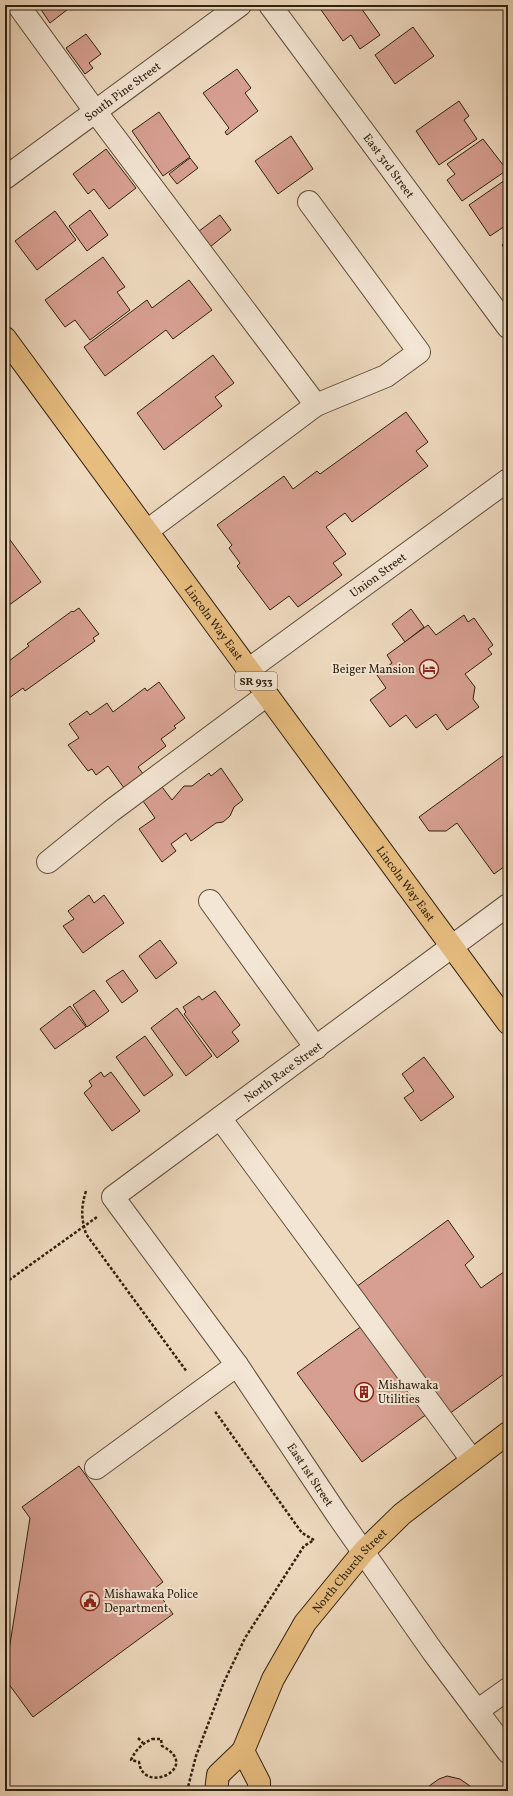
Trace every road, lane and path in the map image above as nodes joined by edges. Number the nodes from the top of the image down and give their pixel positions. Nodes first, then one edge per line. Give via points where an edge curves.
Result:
1 (18, 5) edge
2 (240, 5) edge
3 (270, 5) edge
4 (95, 111) junction
5 (5, 178) edge
6 (310, 202) dead end
7 (508, 327) edge
8 (5, 338) edge
9 (316, 405) junction
10 (508, 480) edge
11 (147, 531) junction
12 (248, 670) junction
13 (267, 695) junction
14 (48, 862) dead end
15 (210, 901) dead end
16 (508, 905) edge
17 (452, 948) junction
18 (508, 1023) edge
19 (316, 1048) junction
20 (220, 1118) junction
21 (86, 1191) dead end
22 (115, 1199) junction
23 (84, 1227) junction
24 (5, 1283) edge
25 (237, 1365) junction
26 (201, 1392) junction
27 (508, 1433) edge
28 (472, 1460) junction
29 (96, 1468) dead end
30 (364, 1551) junction
31 (508, 1688) edge
32 (477, 1711) junction
33 (138, 1738) dead end
34 (143, 1744) junction
35 (243, 1751) junction
36 (508, 1752) edge
37 (169, 1779) dead end
38 (152, 1782) dead end
39 (187, 1791) edge
40 (216, 1791) edge
41 (259, 1791) edge

1 - 4 street
2 - 4 street, South Pine Street
3 - 7 street, East 3rd Street
4 - 5 street, South Pine Street
4 - 9 street
6 - 9 street via 419,352 386,376
8 - 11 main road, Lincoln Way East / SR 933
9 - 11 street
10 - 12 street, Union Street
11 - 12 main road, Lincoln Way East / SR 933
12 - 13 main road, Lincoln Way East / SR 933
13 - 14 street via 111,811
13 - 17 main road, Lincoln Way East / SR 933
15 - 19 street
16 - 17 street, North Race Street
17 - 18 main road, Lincoln Way East / SR 933
17 - 19 street, North Race Street
19 - 20 street, North Race Street
20 - 22 street, North Race Street
20 - 28 street
21 - 23 path via 81,1206
22 - 23 path
22 - 25 street, East 1st Street
23 - 24 path
23 - 26 path via 86,1234
25 - 26 street
25 - 30 street, East 1st Street
26 - 29 street
26 - 39 path via 302,1533 314,1540 304,1546 245,1638 224,1682 196,1756
27 - 28 main road, North Church Street
28 - 30 main road, North Church Street via 402,1514
30 - 32 street, East 1st Street
30 - 35 main road, North Church Street via 304,1624 273,1679
31 - 32 street
32 - 36 street, East 1st Street
33 - 34 path
34 - 37 path via 152,1738 161,1739 162,1746 174,1756 176,1765
34 - 38 path via 135,1751 131,1760 139,1762 144,1777
35 - 40 main road, North Church Street via 218,1775
35 - 41 main road via 259,1782

